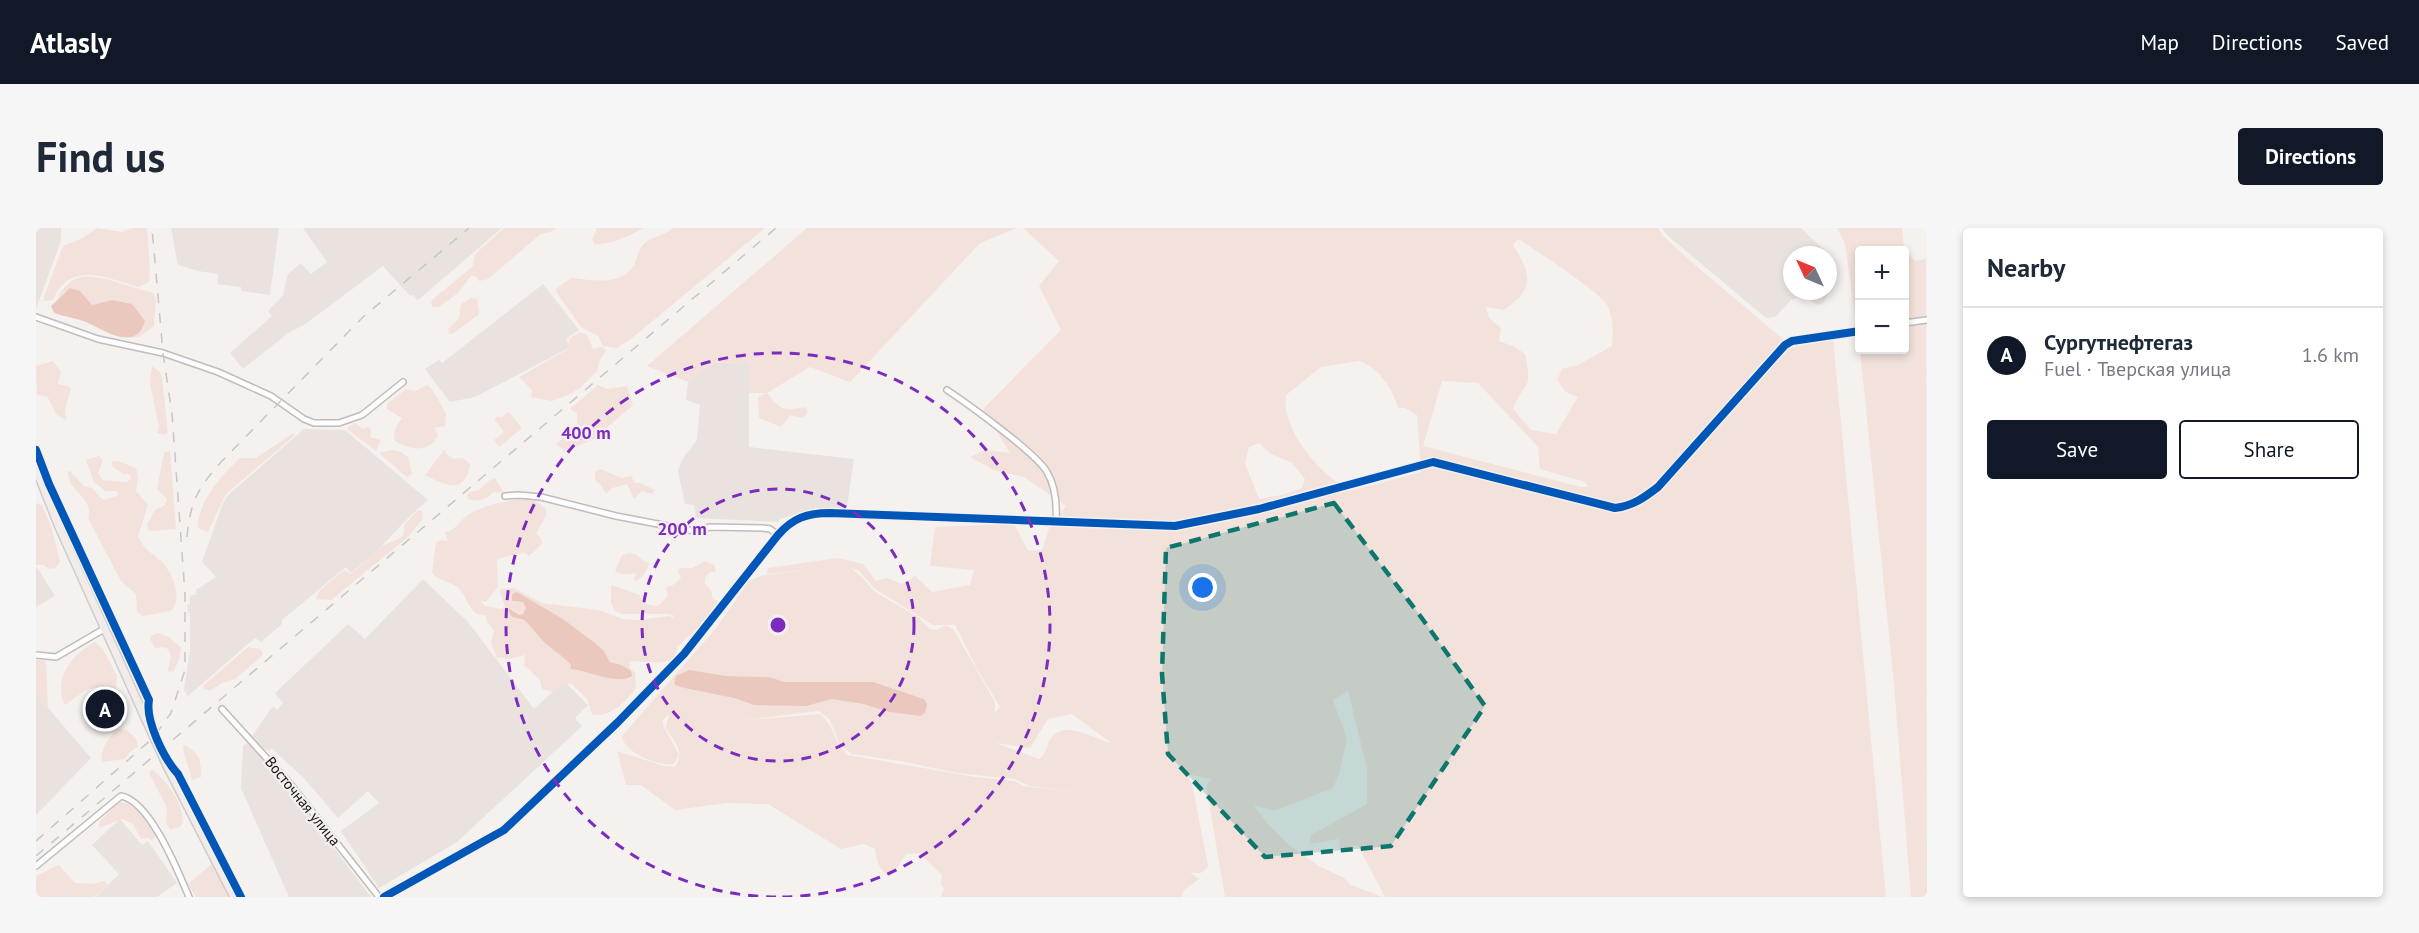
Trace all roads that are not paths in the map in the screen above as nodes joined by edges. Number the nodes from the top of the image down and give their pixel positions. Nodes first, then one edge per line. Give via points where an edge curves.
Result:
1 (36, 316) edge
2 (1927, 320) edge
3 (1909, 322) edge
4 (1855, 332) edge
5 (404, 382) dead end
6 (947, 390) dead end
7 (36, 469) edge
8 (505, 496) dead end
9 (1056, 521) junction
10 (778, 535) junction
11 (104, 629) junction
12 (36, 655) edge
13 (222, 709) dead end
14 (36, 866) edge
15 (189, 897) edge
16 (234, 897) edge
17 (379, 897) edge
18 (384, 897) edge

1 - 5 street via 98,339 163,353 219,372 271,396 314,423 339,423 362,415
2 - 3 street
4 - 9 street via 1785,345 1658,487 1623,507 1433,462 1200,523 1155,526
6 - 9 street via 1046,471 1055,492
7 - 11 main road
8 - 10 street via 541,497 694,531 710,527 763,528
9 - 10 street via 811,513 792,521
10 - 18 street via 684,654 504,830
11 - 12 street via 56,657
11 - 16 main road, bridge via 168,768
13 - 17 street, Восточная улица via 292,786
14 - 15 street via 121,796 135,802 147,816

